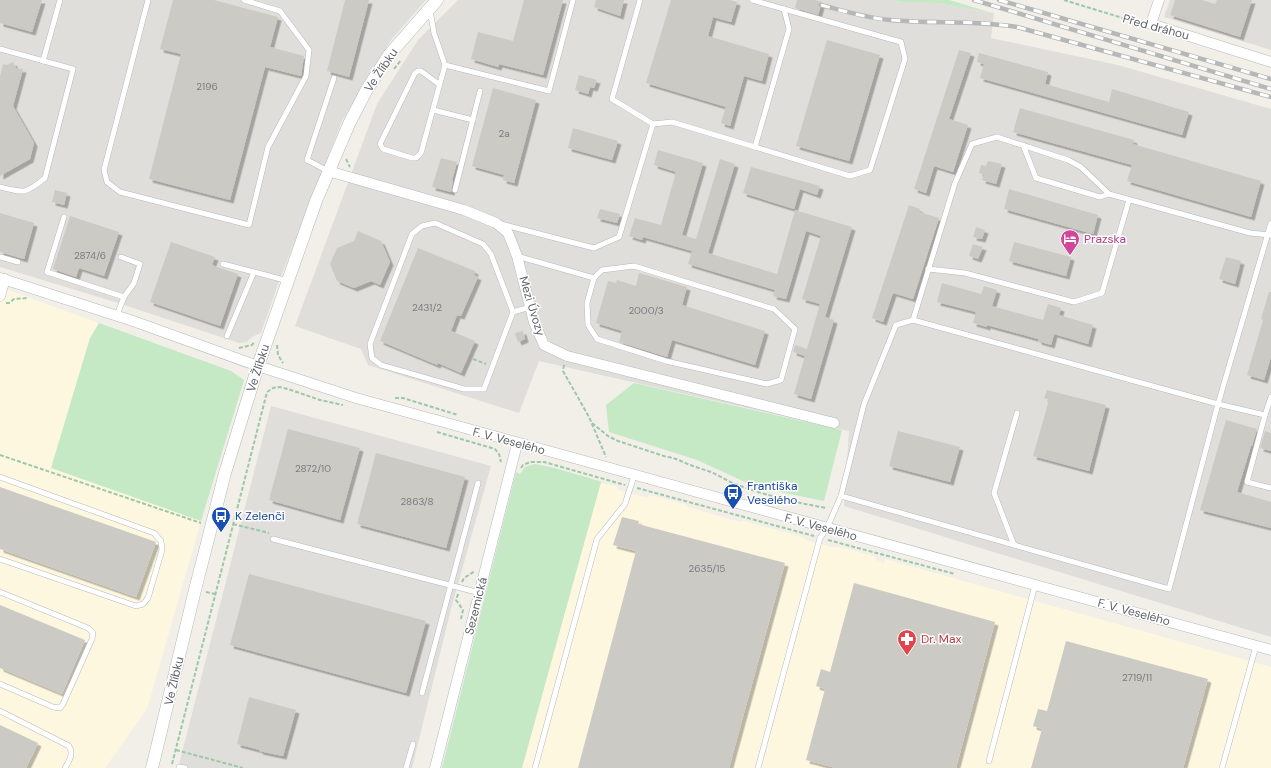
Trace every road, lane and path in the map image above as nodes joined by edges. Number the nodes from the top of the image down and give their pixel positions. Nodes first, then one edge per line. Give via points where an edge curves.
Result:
1 (60, 0) edge
2 (148, 0) edge
3 (244, 0) edge
4 (572, 0) edge
5 (640, 0) edge
6 (752, 0) edge
7 (1064, 0) edge
8 (1159, 0) edge
9 (431, 3) edge
10 (784, 9) junction
11 (1151, 24) junction
12 (0, 49) edge
13 (404, 55) dead end
14 (43, 61) junction
15 (1271, 62) edge
16 (445, 65) junction
17 (392, 72) dead end
18 (334, 78) dead end
19 (440, 85) junction
20 (480, 91) dead end
21 (433, 110) junction
22 (473, 120) junction
23 (653, 124) junction
24 (1023, 145) junction
25 (755, 147) junction
26 (346, 156) dead end
27 (352, 169) dead end
28 (328, 171) junction
29 (0, 187) edge
30 (455, 190) dead end
31 (1109, 194) junction
32 (1129, 200) junction
33 (64, 217) dead end
34 (496, 223) junction
35 (1271, 223) edge
36 (1269, 235) edge
37 (517, 256) junction
38 (0, 257) edge
39 (121, 257) dead end
40 (18, 262) dead end
41 (223, 264) dead end
42 (928, 269) junction
43 (254, 272) junction
44 (2, 278) edge
45 (594, 278) junction
46 (288, 281) junction
47 (0, 296) edge
48 (124, 297) junction
49 (530, 307) junction
50 (513, 312) junction
51 (117, 316) junction
52 (913, 320) junction
53 (227, 336) dead end
54 (567, 356) junction
55 (473, 359) dead end
56 (258, 366) junction
57 (492, 366) junction
58 (1271, 397) edge
59 (1218, 404) junction
60 (350, 406) dead end
61 (1016, 413) dead end
62 (1265, 415) junction
63 (592, 423) junction
64 (834, 423) dead end
65 (430, 430) dead end
66 (517, 444) junction
67 (0, 455) edge
68 (511, 468) junction
69 (610, 469) junction
70 (634, 476) junction
71 (0, 477) edge
72 (478, 482) dead end
73 (631, 486) junction
74 (1271, 488) edge
75 (841, 496) junction
76 (836, 510) junction
77 (201, 523) dead end
78 (233, 524) junction
79 (827, 528) junction
80 (820, 538) junction
81 (273, 539) joint
82 (1014, 545) junction
83 (0, 559) edge
84 (476, 571) dead end
85 (957, 575) dead end
86 (451, 585) junction
87 (1035, 585) junction
88 (460, 588) junction
89 (0, 592) edge
90 (205, 592) dead end
91 (480, 593) junction
92 (215, 594) junction
93 (461, 623) dead end
94 (1256, 646) junction
95 (1271, 650) edge
96 (0, 684) edge
97 (422, 693) dead end
98 (0, 711) edge
99 (413, 744) dead end
100 (176, 750) junction
101 (989, 761) dead end
102 (154, 765) edge
103 (65, 768) edge
104 (171, 768) edge
105 (243, 768) edge
106 (406, 768) edge
107 (436, 768) edge
108 (534, 768) edge
109 (758, 768) edge
110 (1222, 768) edge

1 - 14 lane
2 - 3 lane via 104,170 108,182 120,192 249,225 268,147 306,76 309,50 280,11
4 - 16 lane via 549,91
5 - 23 lane via 612,99
6 - 10 lane
7 - 11 path, Před dráhou via 1139,24
8 - 11 street
9 - 16 lane via 434,34
9 - 28 street, Ve Žlíbku via 389,55 366,91
10 - 25 lane via 789,30
10 - 25 lane via 901,42 905,58 870,170 850,176
11 - 15 street, Před dráhou
12 - 14 lane
13 - 17 path
14 - 29 lane via 73,69 45,178 32,189 19,192
16 - 19 lane
18 - 28 lane via 307,160
19 - 21 lane
19 - 21 lane via 421,71 415,72 381,146 387,151 412,158 419,156
20 - 22 lane
21 - 22 lane
22 - 30 lane
23 - 25 lane via 672,122
23 - 34 lane via 619,237 594,248
24 - 31 lane via 1081,167
24 - 31 lane via 1036,178 1100,197
24 - 42 lane via 997,137 972,144 955,183
26 - 27 path via 346,161
28 - 34 street, Mezi Úvozy via 464,210
28 - 46 street, Ve Žlíbku
31 - 32 lane
32 - 36 lane via 1250,233
32 - 42 lane via 1102,293 1074,302 965,273
33 - 48 lane via 47,272
34 - 37 street, Mezi Úvozy via 508,233
35 - 36 lane
36 - 59 lane
37 - 45 lane
37 - 49 street, Mezi Úvozy
38 - 40 lane
39 - 48 lane via 140,264 134,283
41 - 43 lane
42 - 52 lane
43 - 46 lane
43 - 53 lane
44 - 47 street
44 - 51 street
45 - 45 lane via 602,270 634,266 774,309 795,330 781,380 767,384 666,361 597,339 588,325 587,303
46 - 56 street, Ve Žlíbku
48 - 51 lane
49 - 50 lane
49 - 54 street, Mezi Úvozy via 544,345
50 - 57 lane
50 - 57 lane via 491,254 484,244 435,223 422,226 412,234 370,344 372,358 381,366 464,389 484,389
51 - 56 street
52 - 59 lane
52 - 75 lane via 896,325 864,404
54 - 63 path via 563,370
54 - 64 street, Mezi Úvozy
55 - 57 path
56 - 66 street, F. V. Veselého via 356,398
56 - 102 street, Ve Žlíbku via 226,473
58 - 62 lane
59 - 62 lane
59 - 82 lane via 1169,589
60 - 78 path via 278,387 267,392
61 - 82 lane via 994,493
62 - 74 lane via 1247,482
63 - 69 path
63 - 76 path via 618,441 667,458 674,458 742,487 792,502
65 - 68 path via 495,449 502,465
66 - 68 street, Sezemická
66 - 69 street, F. V. Veselého
67 - 77 path
68 - 73 path via 520,470 530,462 544,462
68 - 91 street, Sezemická
69 - 70 street, F. V. Veselého
70 - 73 lane
70 - 79 street, F. V. Veselého
71 - 83 lane via 154,533 161,541 162,550 148,598 143,604 136,606
72 - 86 lane
73 - 80 path
73 - 108 lane via 625,504 597,539
75 - 76 lane
75 - 82 lane
76 - 79 lane
78 - 81 path via 270,534
78 - 92 path
79 - 80 lane
79 - 87 street, F. V. Veselého
80 - 85 path
80 - 109 lane
81 - 86 lane
84 - 88 path via 464,578
86 - 88 lane
86 - 97 lane
87 - 94 street, F. V. Veselého
87 - 101 lane
88 - 91 lane
88 - 93 path via 456,600 463,610
89 - 96 lane via 93,632 60,708
90 - 92 path
91 - 107 street, Sezemická
92 - 100 path
94 - 95 street, F. V. Veselého
94 - 110 lane
98 - 103 lane via 69,746 72,752
99 - 106 lane
100 - 104 path
100 - 105 path

